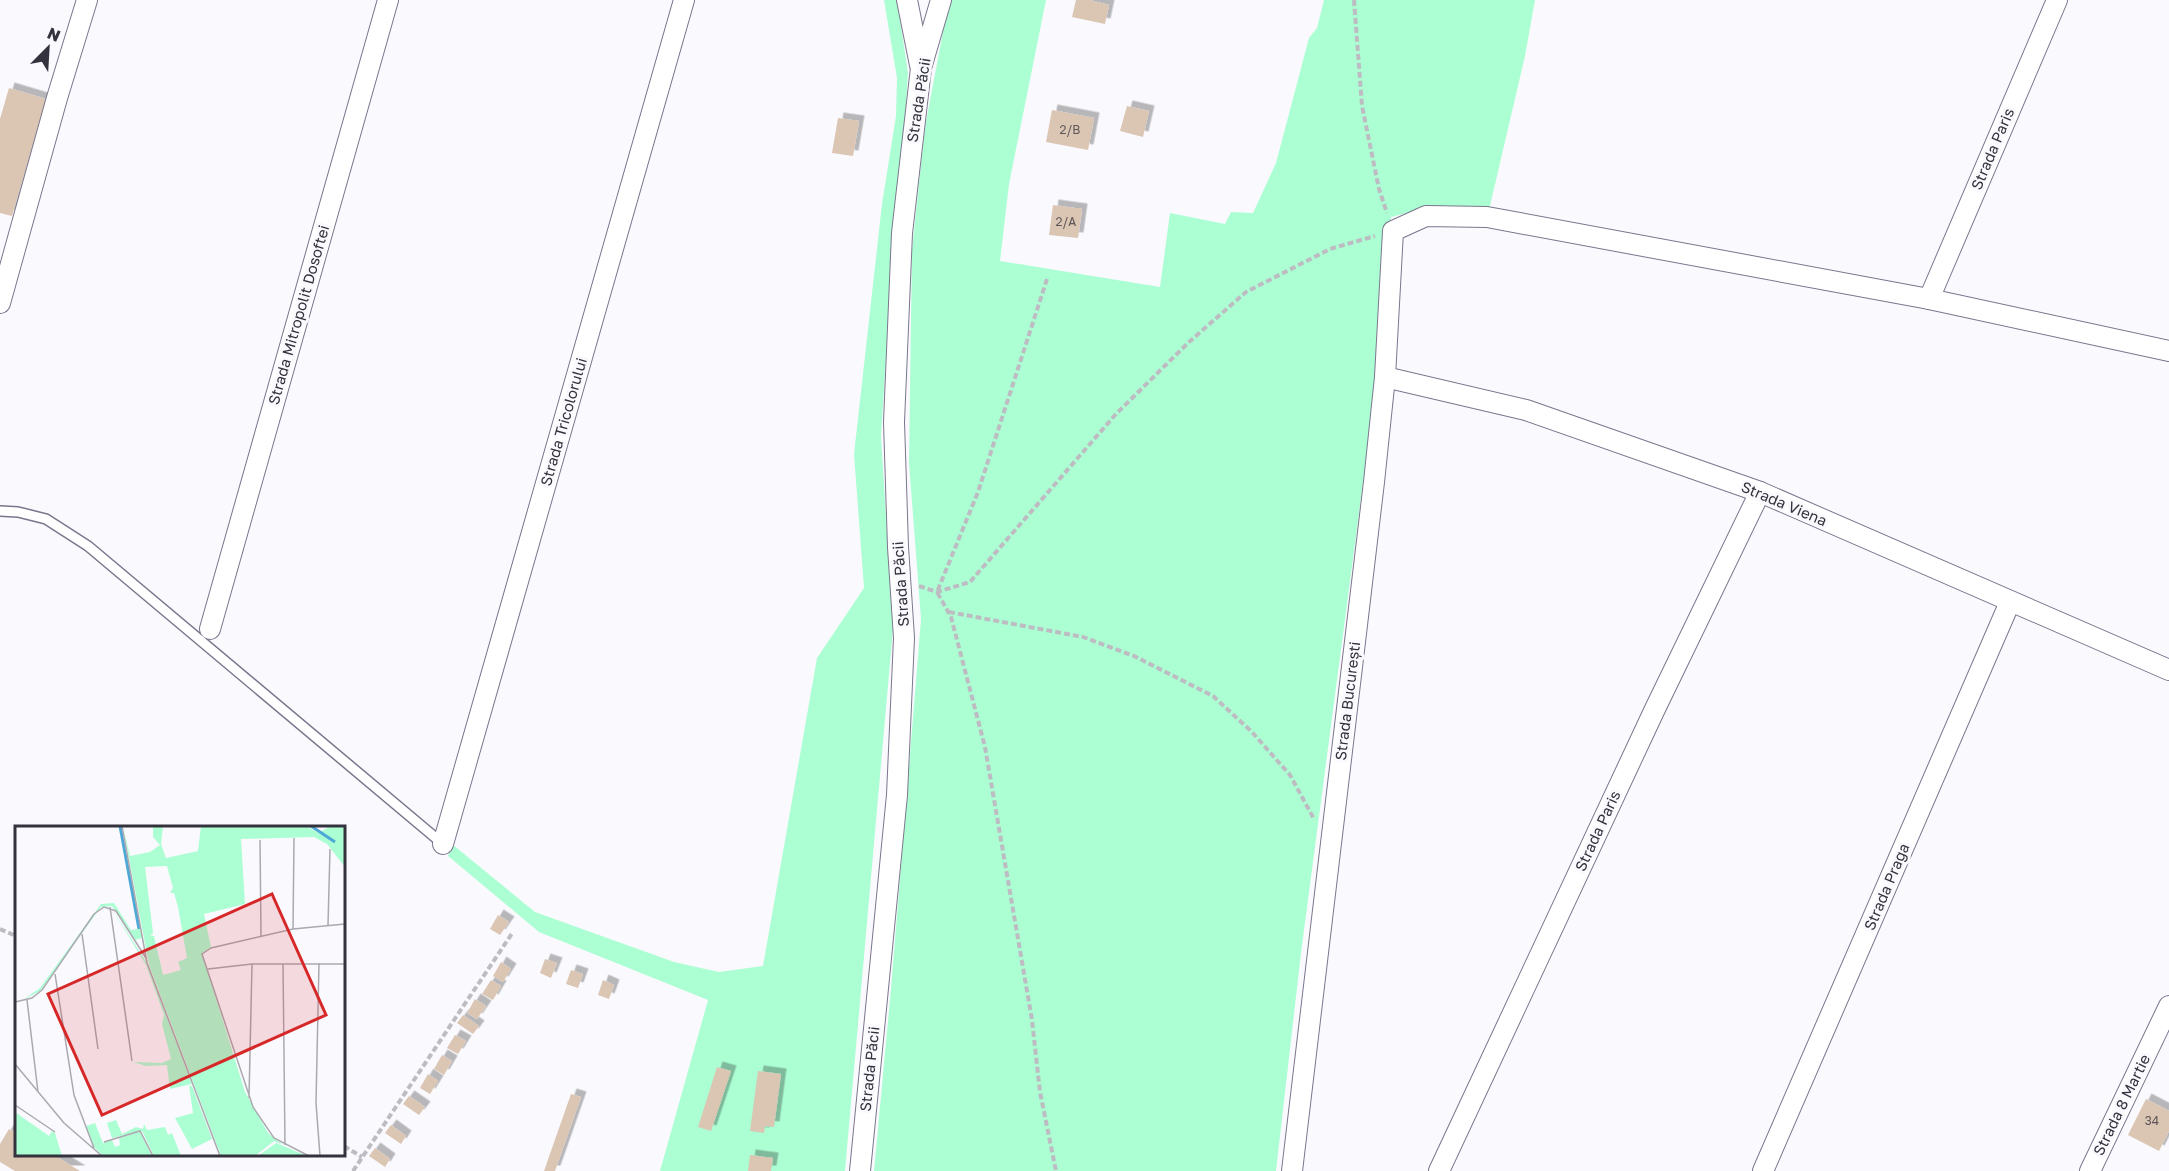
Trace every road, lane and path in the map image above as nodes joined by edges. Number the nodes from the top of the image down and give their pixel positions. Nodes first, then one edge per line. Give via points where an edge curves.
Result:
1 (87, 0) edge
2 (388, 0) edge
3 (684, 0) edge
4 (907, 0) edge
5 (941, 0) edge
6 (1354, 0) edge
7 (2057, 0) edge
8 (921, 68) junction
9 (1393, 231) junction
10 (1047, 279) dead end
11 (1929, 298) junction
12 (0, 303) edge
13 (2169, 351) edge
14 (1385, 376) junction
15 (1760, 492) junction
16 (0, 511) edge
17 (901, 581) junction
18 (937, 592) junction
19 (2010, 602) junction
20 (948, 611) junction
21 (210, 629) dead end
22 (2169, 670) edge
23 (1315, 822) dead end
24 (443, 844) joint
25 (0, 929) edge
26 (513, 932) dead end
27 (15, 936) edge
28 (2169, 1006) edge
29 (345, 1147) edge
30 (362, 1157) junction
31 (353, 1171) edge
32 (860, 1171) edge
33 (1056, 1171) edge
34 (1292, 1171) edge
35 (1439, 1171) edge
36 (1763, 1171) edge
37 (2090, 1171) edge

1 - 12 street
2 - 21 street, Strada Mitropolit Dosoftei
3 - 24 street, Strada Tricolorului
4 - 8 street
5 - 8 street, Strada Păcii
6 - 9 path via 1362,106 1379,189
7 - 11 street, Strada Paris
8 - 17 street, Strada Păcii via 902,233 897,321 894,422
9 - 11 street via 1426,216 1488,217
9 - 14 street, Strada București
9 - 18 path via 1330,249 1246,292 1116,414 970,582
10 - 18 path via 978,492
11 - 13 street
14 - 15 street, Strada Viena via 1526,410
14 - 34 street, Strada București
15 - 19 street, Strada Viena
15 - 35 street, Strada Paris
16 - 24 lane via 46,519 88,546
17 - 18 path
17 - 32 street, Strada Păcii via 904,638 897,795
18 - 20 path
19 - 22 street, Strada Viena
19 - 36 street, Strada Praga
20 - 23 path via 1083,637 1134,656 1213,696 1290,775
20 - 33 path via 985,747
25 - 27 path
26 - 30 path
28 - 37 street, Strada 8 Martie
29 - 30 path
30 - 31 path

